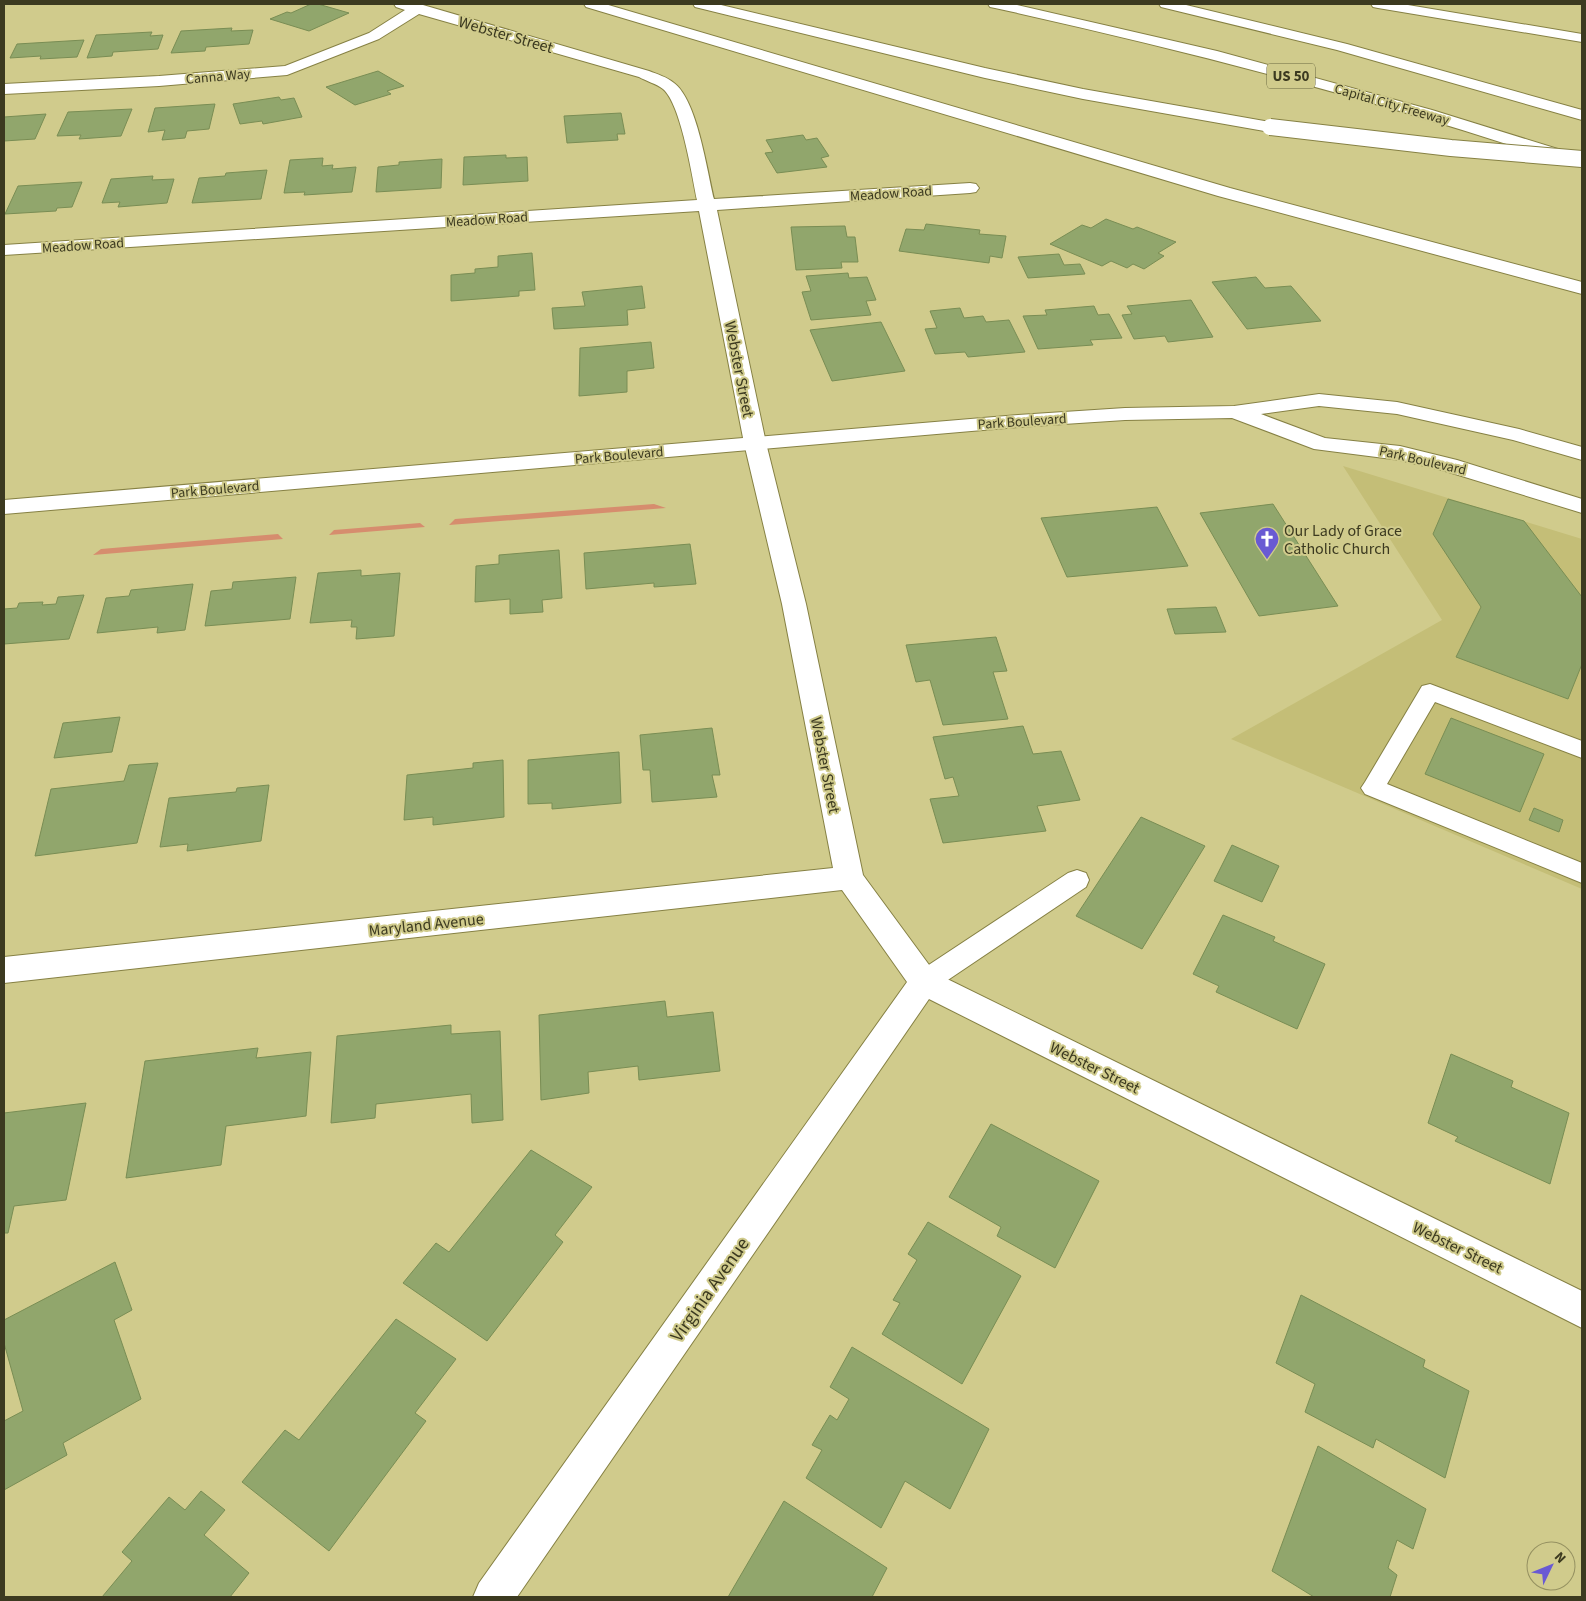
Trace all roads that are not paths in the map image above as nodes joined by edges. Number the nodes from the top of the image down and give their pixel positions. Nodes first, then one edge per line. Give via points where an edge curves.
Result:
1 (591, 4) edge
2 (700, 4) edge
3 (995, 4) edge
4 (1166, 4) edge
5 (1378, 4) edge
6 (410, 6) edge
7 (1582, 38) edge
8 (4, 89) edge
9 (1582, 115) edge
10 (1582, 161) edge
11 (970, 188) dead end
12 (707, 204) junction
13 (4, 250) edge
14 (1582, 288) edge
15 (1234, 412) junction
16 (755, 443) junction
17 (1582, 454) edge
18 (1582, 506) edge
19 (4, 507) edge
20 (1582, 750) edge
21 (1582, 872) edge
22 (849, 878) junction
23 (1077, 880) dead end
24 (4, 970) edge
25 (924, 982) junction
26 (1582, 1310) edge
27 (493, 1597) edge

1 - 14 main road via 1224,192
2 - 10 main road, bridge via 1083,94 1270,127
3 - 10 main road, Capital City Freeway / US 50 via 1232,60 1449,120
4 - 9 main road, US 50 via 1342,47
5 - 7 main road
6 - 8 main road, Canna Way via 374,36 287,70
6 - 12 main road, Webster Street via 644,74 669,86 686,116
11 - 12 main road, Meadow Road
12 - 13 main road, Meadow Road
12 - 16 main road, Webster Street
15 - 16 main road, Park Boulevard via 1125,414
15 - 17 main road, Park Boulevard via 1319,400 1397,408 1519,435
15 - 18 main road, Park Boulevard via 1322,444 1392,452 1449,465
16 - 19 main road, Park Boulevard
16 - 22 main road, Webster Street via 794,604
20 - 21 lane via 1430,692 1373,788
22 - 24 main road, Maryland Avenue
22 - 25 main road, Webster Street
23 - 25 lane
25 - 26 main road, Webster Street
25 - 27 main road, Virginia Avenue

